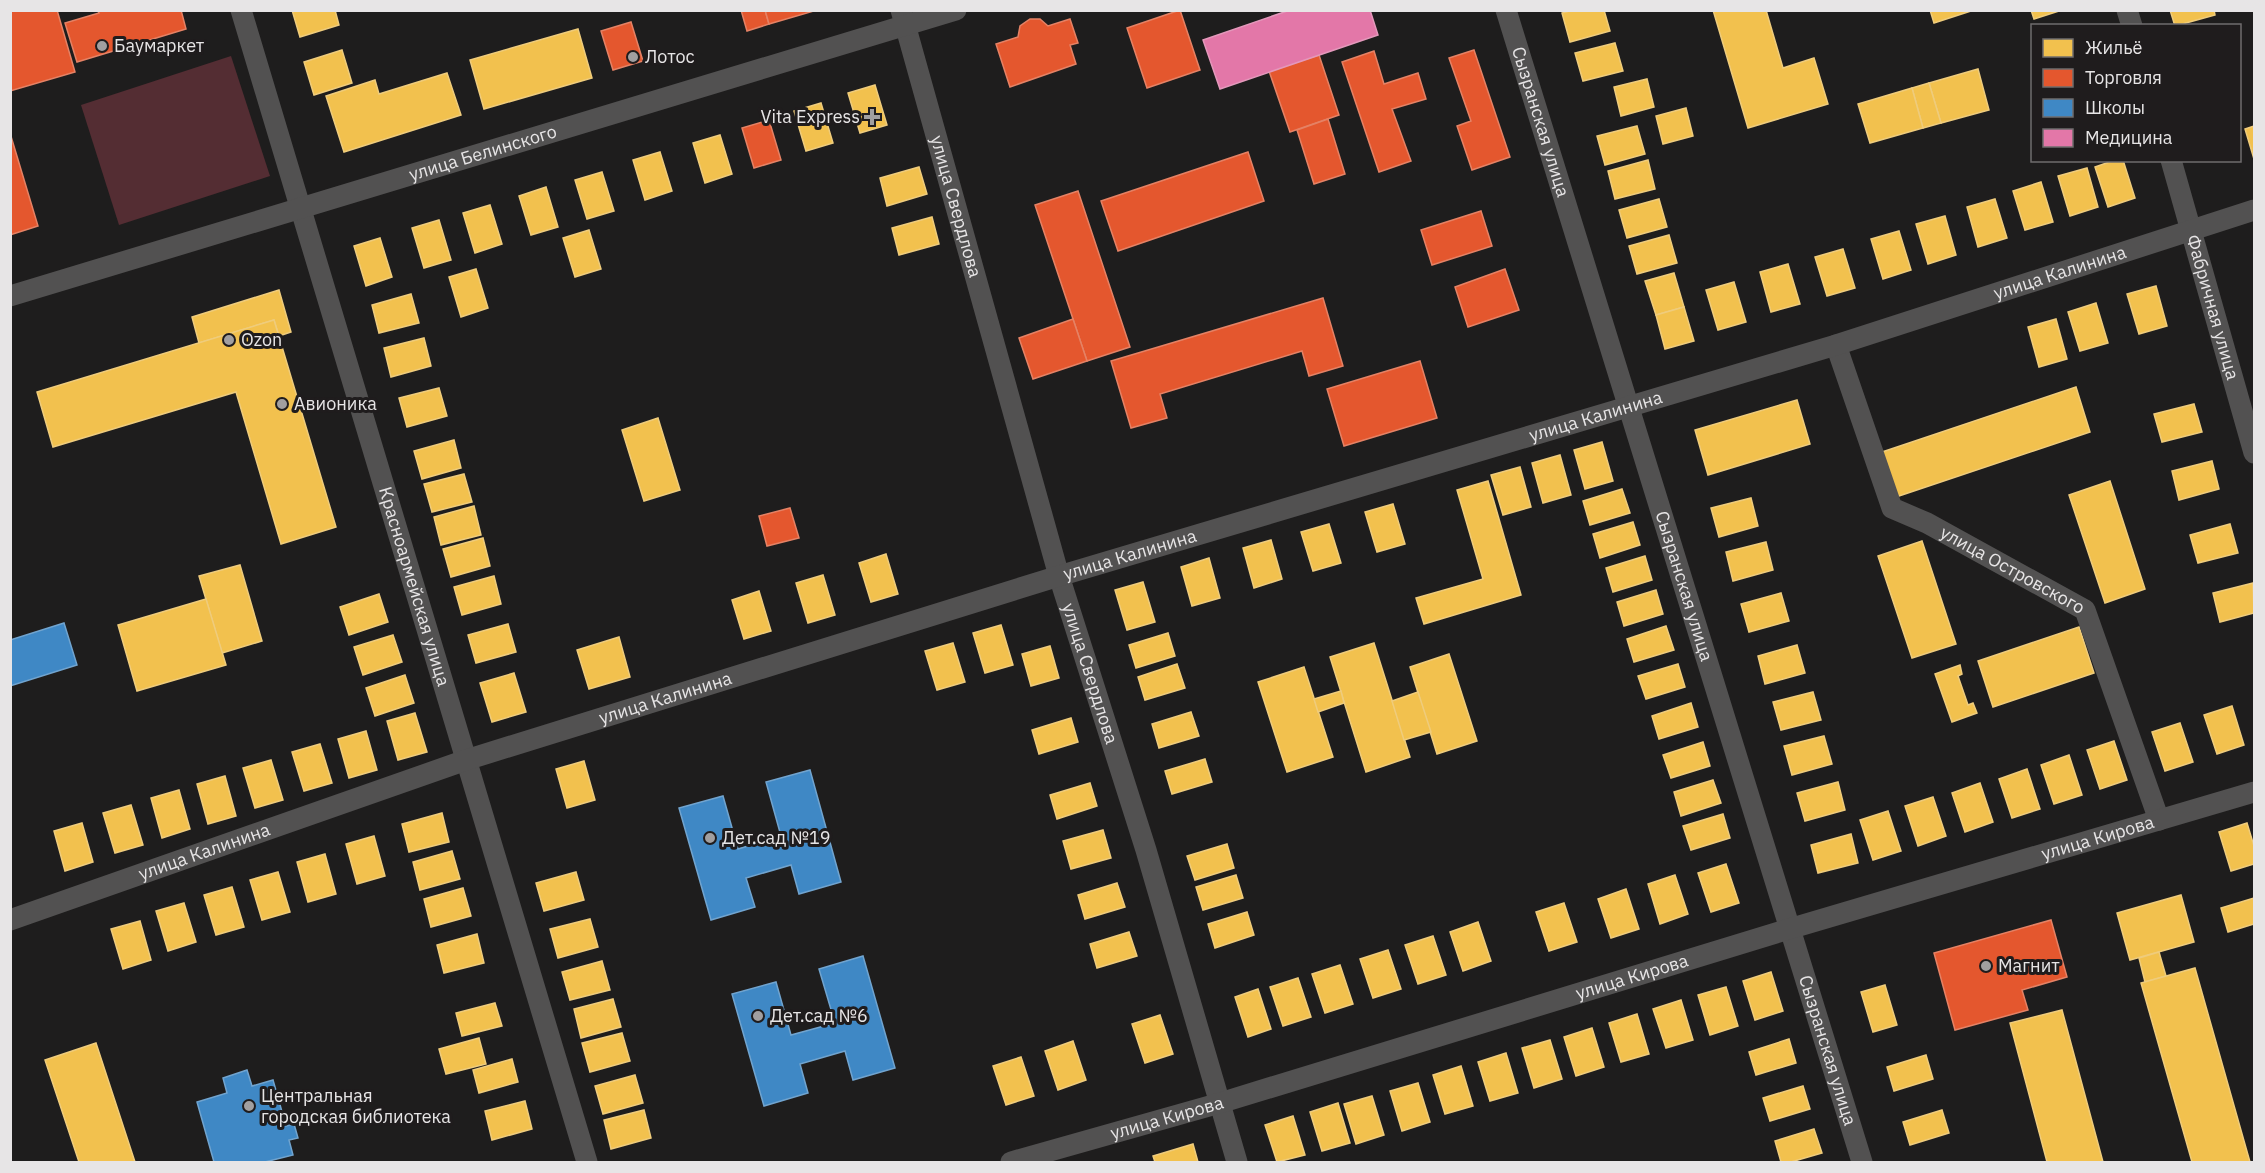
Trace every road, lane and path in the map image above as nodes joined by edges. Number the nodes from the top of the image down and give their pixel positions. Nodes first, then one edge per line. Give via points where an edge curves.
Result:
1 (242, 10) edge
2 (956, 10) edge
3 (1506, 10) edge
4 (903, 18) edge
5 (2172, 162) edge
6 (300, 207) junction
7 (2254, 210) edge
8 (2191, 231) junction
9 (10, 296) edge
10 (1836, 345) junction
11 (1629, 408) junction
12 (2254, 453) edge
13 (1059, 576) junction
14 (466, 760) junction
15 (2254, 792) edge
16 (2159, 820) junction
17 (10, 920) edge
18 (1790, 929) junction
19 (1220, 1103) junction
20 (587, 1162) edge
21 (1011, 1162) edge
22 (1237, 1162) edge
23 (1862, 1162) edge

1 - 6 street, Красноармейская улица
2 - 4 street, улица Белинского
3 - 11 street, Сызранская улица
4 - 6 street, улица Белинского
4 - 13 street, улица Свердлова
5 - 8 street, Фабричная улица
6 - 9 street, улица Белинского
6 - 14 street, Красноармейская улица
7 - 8 street, улица Калинина
8 - 10 street, улица Калинина
8 - 12 street, Фабричная улица
10 - 11 street, улица Калинина
10 - 16 street, улица Островского via 1892,508 2085,610
11 - 13 street, улица Калинина
11 - 18 street, Сызранская улица
13 - 14 street, улица Калинина
13 - 19 street, улица Свердлова via 1146,850
14 - 17 street, улица Калинина
14 - 20 street, Красноармейская улица
15 - 16 street, улица Кирова
16 - 18 street, улица Кирова
18 - 19 street, улица Кирова
18 - 23 street, Сызранская улица
19 - 21 street, улица Кирова
19 - 22 street, улица Свердлова

